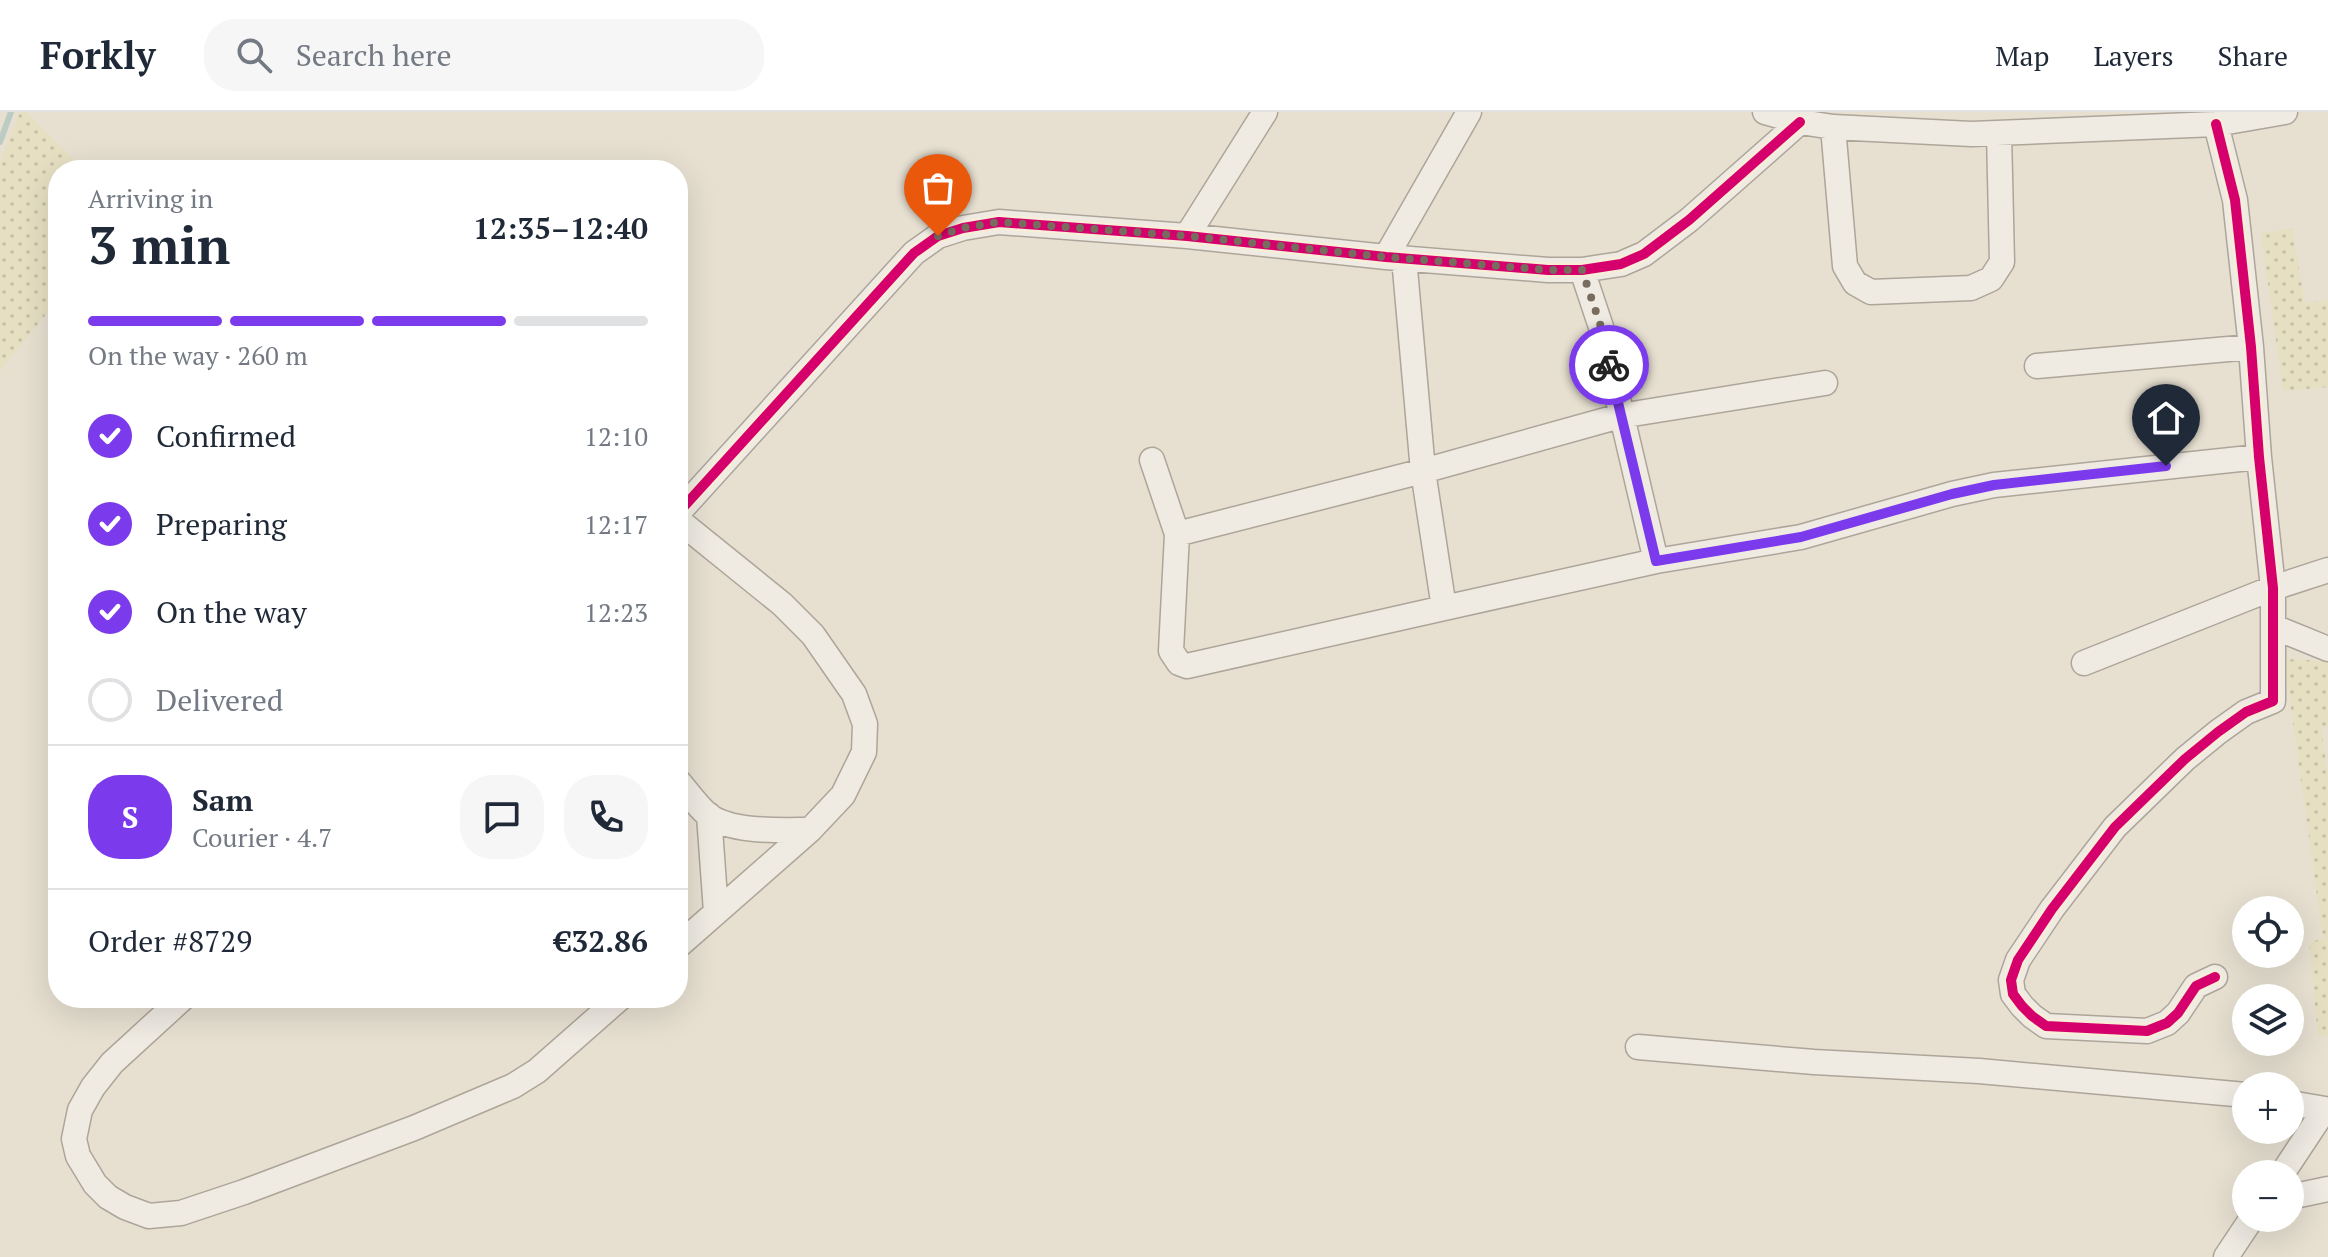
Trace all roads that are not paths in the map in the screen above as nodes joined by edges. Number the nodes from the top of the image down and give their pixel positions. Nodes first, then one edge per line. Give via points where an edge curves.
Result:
1 (1265, 112) edge
2 (1469, 112) edge
3 (1765, 112) edge
4 (2285, 112) edge
5 (1800, 122) junction
6 (2216, 124) junction
7 (1833, 127) junction
8 (1999, 133) junction
9 (1187, 236) junction
10 (1395, 258) junction
11 (1582, 270) junction
12 (2251, 347) junction
13 (2037, 366) dead end
14 (1825, 383) dead end
15 (1620, 416) junction
16 (2259, 457) junction
17 (1152, 460) dead end
18 (1423, 471) junction
19 (688, 502) edge
20 (688, 528) edge
21 (1177, 534) junction
22 (1656, 561) junction
23 (2328, 570) edge
24 (2273, 588) junction
25 (1444, 608) junction
26 (2274, 627) junction
27 (2328, 649) edge
28 (2084, 663) dead end
29 (688, 792) edge
30 (709, 815) junction
31 (810, 830) junction
32 (716, 912) junction
33 (688, 937) edge
34 (2215, 977) dead end
35 (172, 1008) edge
36 (609, 1008) edge
37 (1638, 1047) dead end
38 (2232, 1094) edge
39 (2304, 1106) edge
40 (2326, 1110) edge
41 (2292, 1160) edge
42 (2328, 1189) edge
43 (2304, 1194) edge
44 (2243, 1232) edge
45 (2226, 1257) edge

1 - 9 street
2 - 10 street
3 - 5 street
4 - 6 street
5 - 7 street
5 - 11 street via 1644,254
6 - 8 street
6 - 12 street via 2235,200
7 - 8 street
7 - 8 street via 1845,266 1855,283 1871,292 1971,288 1991,279 2002,262
9 - 10 street
9 - 19 street via 999,222 938,236 914,253
10 - 11 street
10 - 18 street
11 - 15 street via 1601,327
12 - 13 street
12 - 16 street
14 - 15 street
15 - 18 street
15 - 22 street
16 - 22 street via 1994,485 1801,537
16 - 24 street
17 - 21 street
18 - 21 street
18 - 25 street
20 - 31 street via 793,614 854,694 865,724 864,752 843,795
21 - 25 street via 1171,651 1187,666
22 - 25 street
23 - 24 street
24 - 26 street
24 - 28 street
26 - 27 street
26 - 34 street via 2273,701 2246,712 2196,750 2115,827 2052,909 2011,980 2022,1006 2046,1026 2147,1031 2167,1023 2196,986
29 - 30 street
30 - 31 street via 763,829
30 - 32 street
31 - 32 street
32 - 33 street
35 - 36 street via 93,1087 80,1110 74,1139 95,1184 108,1197 149,1216 181,1213 244,1192 513,1086
37 - 38 street
39 - 40 street
40 - 41 street
42 - 43 street
44 - 45 street

